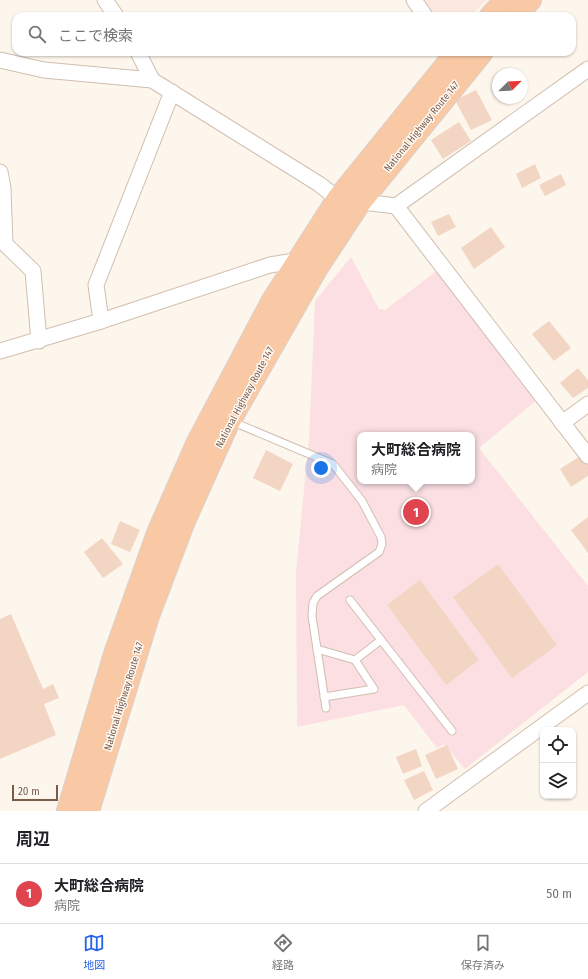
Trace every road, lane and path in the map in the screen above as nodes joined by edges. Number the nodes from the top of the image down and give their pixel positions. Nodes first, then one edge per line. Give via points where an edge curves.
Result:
1 (105, 0) edge
2 (414, 0) edge
3 (506, 0) edge
4 (530, 0) edge
5 (113, 12) edge
6 (422, 12) edge
7 (495, 12) edge
8 (518, 12) edge
9 (140, 56) edge
10 (451, 56) edge
11 (479, 56) edge
12 (0, 60) edge
13 (588, 69) edge
14 (152, 80) junction
15 (172, 92) junction
16 (0, 172) edge
17 (338, 199) junction
18 (360, 202) junction
19 (396, 206) junction
20 (308, 264) junction
21 (101, 321) junction
22 (39, 341) junction
23 (0, 352) edge
24 (588, 404) edge
25 (222, 416) junction
26 (562, 423) junction
27 (588, 456) edge
28 (350, 600) dead end
29 (381, 640) junction
30 (317, 649) junction
31 (355, 660) junction
32 (588, 693) edge
33 (324, 697) junction
34 (326, 708) dead end
35 (452, 731) dead end
36 (68, 811) edge
37 (88, 811) edge
38 (426, 811) edge

1 - 5 street
2 - 6 street
3 - 7 highway
4 - 8 highway
9 - 14 street
10 - 17 highway, National Highway Route 147
11 - 18 highway, National Highway Route 147
12 - 14 street via 44,70
13 - 19 street
14 - 15 street
15 - 17 street via 319,184
15 - 21 street via 96,285
16 - 22 street via 5,244 33,271
17 - 18 street
17 - 20 highway, National Highway Route 147
18 - 19 street
18 - 20 highway, National Highway Route 147
19 - 26 street
20 - 21 street via 270,264
20 - 25 highway, National Highway Route 147
21 - 22 street
22 - 23 street
24 - 26 street
25 - 30 lane via 333,464 362,501 381,537 379,552 318,596 313,603 312,616
25 - 36 highway, National Highway Route 147 via 197,444 155,540 115,654
25 - 37 highway, National Highway Route 147 via 148,616
26 - 27 street
28 - 29 lane
29 - 31 lane
29 - 35 lane
30 - 31 lane
30 - 33 lane
31 - 33 lane via 374,689
32 - 38 street
33 - 34 lane

